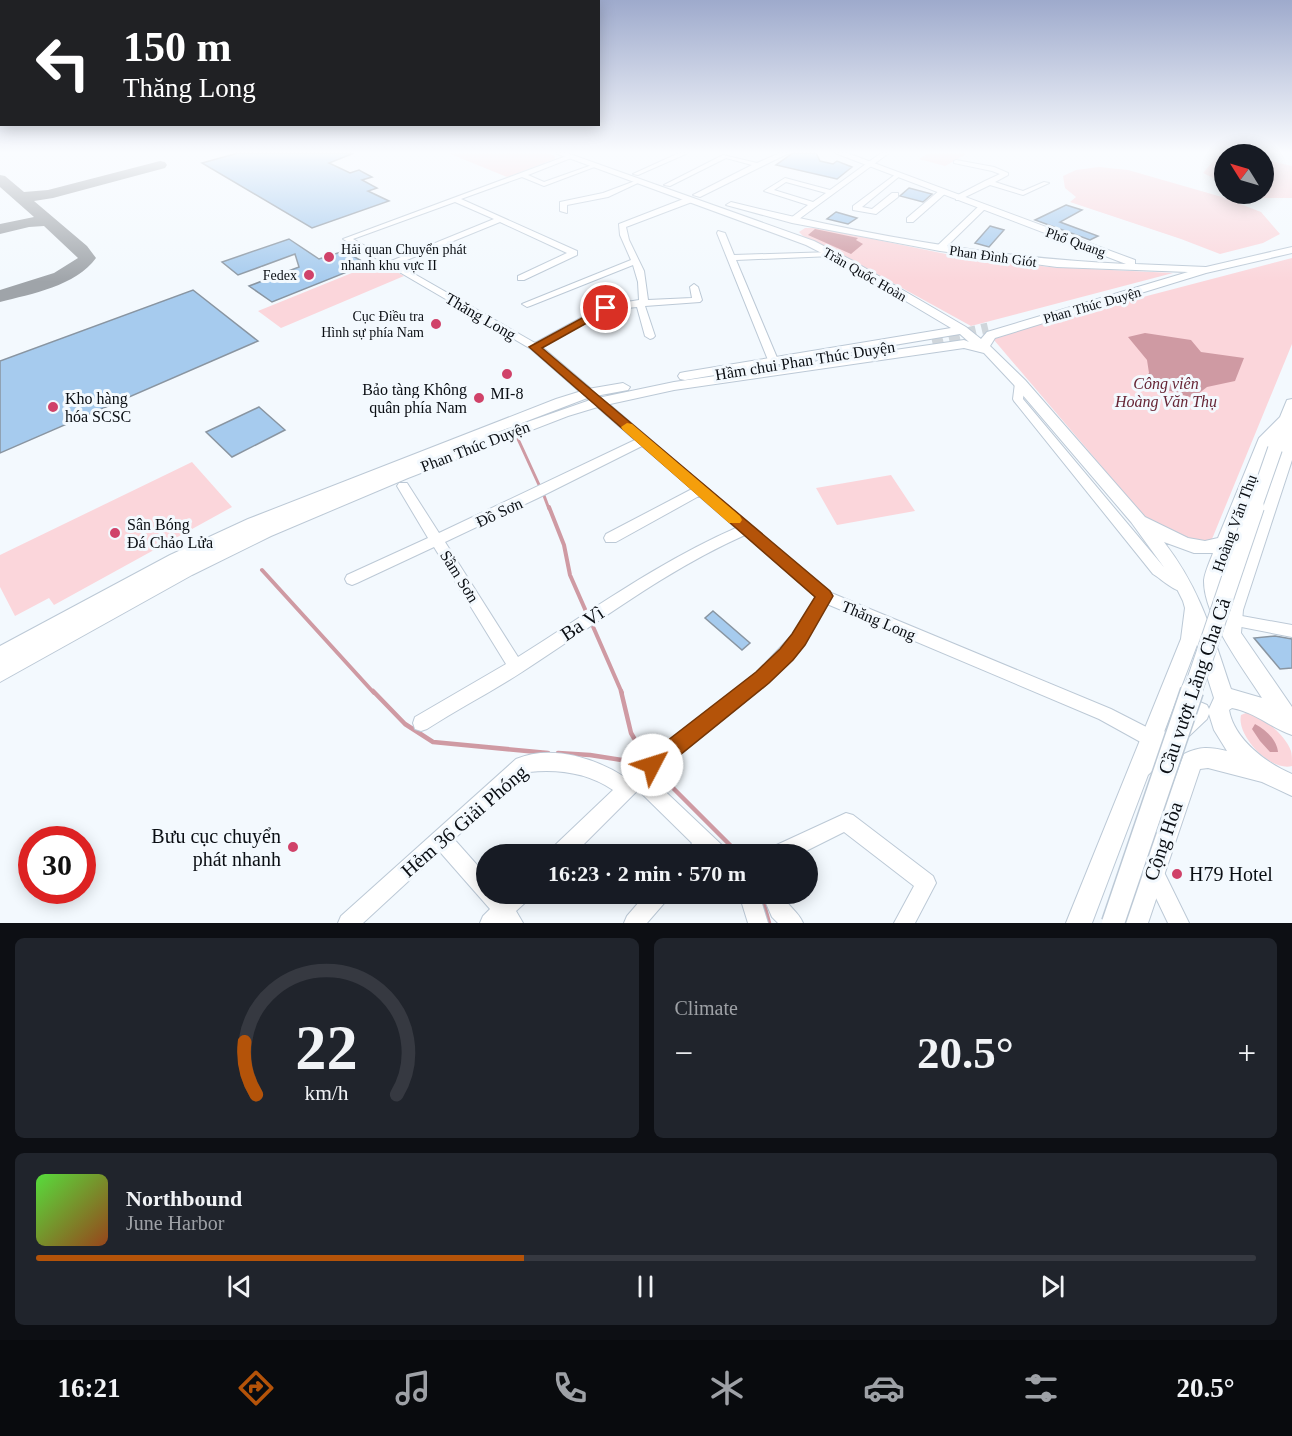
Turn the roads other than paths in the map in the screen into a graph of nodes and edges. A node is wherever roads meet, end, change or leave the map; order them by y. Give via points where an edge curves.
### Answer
1 (463, 196) edge
2 (600, 196) edge
3 (688, 196) edge
4 (689, 196) edge
5 (697, 196) edge
6 (786, 196) edge
7 (825, 196) edge
8 (870, 196) edge
9 (894, 196) edge
10 (938, 196) edge
11 (954, 196) edge
12 (962, 196) edge
13 (693, 198) junction
14 (959, 198) junction
15 (455, 199) junction
16 (813, 204) junction
17 (983, 207) junction
18 (564, 211) dead end
19 (499, 220) junction
20 (792, 220) junction
21 (910, 220) dead end
22 (816, 225) junction
23 (777, 230) junction
24 (721, 234) dead end
25 (797, 238) junction
26 (940, 248) junction
27 (1292, 250) edge
28 (1100, 251) junction
29 (810, 254) junction
30 (832, 254) junction
31 (732, 258) junction
32 (636, 261) junction
33 (391, 264) junction
34 (1096, 266) junction
35 (1144, 267) junction
36 (1206, 270) junction
37 (521, 278) dead end
38 (1162, 284) junction
39 (694, 287) dead end
40 (642, 303) junction
41 (527, 304) dead end
42 (988, 328) tunnel mouth
43 (962, 330) junction
44 (945, 333) junction
45 (650, 336) dead end
46 (932, 341) tunnel mouth
47 (956, 345) junction
48 (535, 347) junction
49 (986, 349) junction
50 (773, 360) junction
51 (678, 378) junction
52 (1020, 383) junction
53 (593, 398) junction
54 (1292, 403) edge
55 (1285, 420) junction
56 (643, 441) junction
57 (1284, 457) edge
58 (401, 475) junction
59 (700, 490) junction
60 (1137, 518) junction
61 (746, 529) junction
62 (611, 538) dead end
63 (437, 540) junction
64 (1225, 542) junction
65 (352, 579) dead end
66 (1189, 594) junction
67 (825, 596) junction
68 (1231, 627) junction
69 (1292, 631) edge
70 (0, 656) edge
71 (516, 667) junction
72 (0, 673) edge
73 (1214, 707) junction
74 (1162, 713) junction
75 (421, 723) dead end
76 (1292, 727) edge
77 (1152, 739) junction
78 (1139, 771) junction
79 (1263, 771) junction
80 (635, 781) junction
81 (1292, 785) edge
82 (442, 840) junction
83 (570, 844) edge
84 (699, 844) edge
85 (800, 844) edge
86 (1153, 872) junction
87 (476, 879) edge
88 (495, 904) edge
89 (513, 904) edge
90 (651, 904) edge
91 (752, 904) edge
92 (776, 904) edge
93 (502, 919) edge
94 (348, 923) edge
95 (634, 923) edge
96 (758, 923) edge
97 (793, 923) edge
98 (903, 923) edge
99 (1078, 923) edge
100 (1113, 923) edge
101 (1136, 923) edge
102 (1179, 923) edge

1 - 15 street
2 - 18 street via 563,204
3 - 13 main road
4 - 13 main road
5 - 13 street
6 - 16 street
7 - 16 street
8 - 9 street via 855,207 873,212
10 - 21 street
11 - 14 main road, Phổ Quang
12 - 14 street
13 - 20 main road, Phan Đình Giót
13 - 23 main road, Trần Quốc Hoàn
13 - 32 street via 622,226
14 - 17 main road, Phổ Quang
15 - 19 street
15 - 33 street, Thăng Long via 347,239
16 - 20 street
17 - 26 street
17 - 28 main road, Phổ Quang
19 - 33 street
19 - 37 street via 574,253
20 - 22 main road, Phan Đình Giót
20 - 23 main road
22 - 25 main road via 796,228 793,232
22 - 26 main road, Phan Đình Giót
23 - 25 main road, Trần Quốc Hoàn
24 - 31 street
25 - 29 street via 809,247
25 - 30 main road, Trần Quốc Hoàn
26 - 34 main road, Phan Đình Giót
27 - 36 main road, Phan Đình Giót
28 - 34 main road via 1102,258
28 - 35 main road, Phổ Quang
29 - 30 street
29 - 31 street
30 - 43 main road, Trần Quốc Hoàn
31 - 50 street
32 - 40 street
32 - 41 street
33 - 48 street, Thăng Long
34 - 35 main road, Phan Đình Giót
35 - 36 main road, Phan Đình Giót
36 - 38 main road, Phan Thúc Duyện
38 - 42 main road
38 - 49 main road, Phan Thúc Duyện via 991,335 985,342
39 - 40 street via 697,300
40 - 45 street
40 - 48 street via 606,308
43 - 44 main road, Phan Thúc Duyện
43 - 49 main road, Trần Quốc Hoàn
44 - 47 main road via 957,337 960,342
44 - 50 main road, Phan Thúc Duyện
46 - 51 main road, Hầm chui Phan Thúc Duyện
47 - 49 main road, Phan Thúc Duyện
47 - 53 main road, Phan Thúc Duyện
48 - 53 street, Thăng Long
49 - 52 main road, Trần Quốc Hoàn
50 - 51 main road, Phan Thúc Duyện
51 - 53 main road, Phan Thúc Duyện
52 - 60 main road, Trần Quốc Hoàn
52 - 66 street, Trần Quốc Hoàn via 1018,399 1158,570
53 - 56 street, Thăng Long
53 - 58 main road, Phan Thúc Duyện
54 - 55 main road, Hoàng Văn Thụ
55 - 57 main road, Hoàng Văn Thụ via 1289,447
55 - 64 main road, Hoàng Văn Thụ via 1266,438
56 - 59 street, Thăng Long
56 - 63 street, Đồ Sơn
57 - 68 main road, Hoàng Văn Thụ
57 - 100 main road, Cầu vượt Lăng Cha Cả, bridge
58 - 63 street, Sầm Sơn
58 - 70 main road, Phan Thúc Duyện via 254,523 176,560
58 - 72 main road, Phan Thúc Duyện via 186,570
59 - 61 street, Thăng Long
59 - 62 street
60 - 64 main road via 1189,544 1213,548
60 - 66 main road, Trần Quốc Hoàn
61 - 67 street, Thăng Long
61 - 71 street, Ba Vì via 707,544
63 - 65 street, Đồ Sơn
63 - 71 street, Sầm Sơn
64 - 68 main road, Hoàng Văn Thụ via 1213,579 1218,604
66 - 73 main road, Trần Quốc Hoàn
66 - 74 main road via 1190,639
67 - 77 street, Thăng Long via 1105,714
67 - 80 street via 798,639 762,678
68 - 69 street
68 - 76 main road, Hoàng Văn Thụ
71 - 75 street, Ba Vì
73 - 74 main road
73 - 76 main road via 1233,698 1248,701
73 - 78 main road
73 - 79 main road, Trần Quốc Hoàn via 1235,745
74 - 77 main road
77 - 78 main road
78 - 99 main road
79 - 81 main road
79 - 86 main road, Cộng Hòa via 1208,757 1192,762
80 - 82 street, Hẻm 36 Giải Phóng via 587,767 530,762 516,770
80 - 83 street
80 - 84 street, Hẻm 36 Giải Phóng
82 - 87 street
82 - 94 street, Hẻm 36 Giải Phóng
85 - 98 street via 846,822 902,864 926,883
86 - 101 main road, Cộng Hòa
86 - 102 street
88 - 93 street
89 - 93 street
90 - 95 street
91 - 96 street
92 - 97 street

